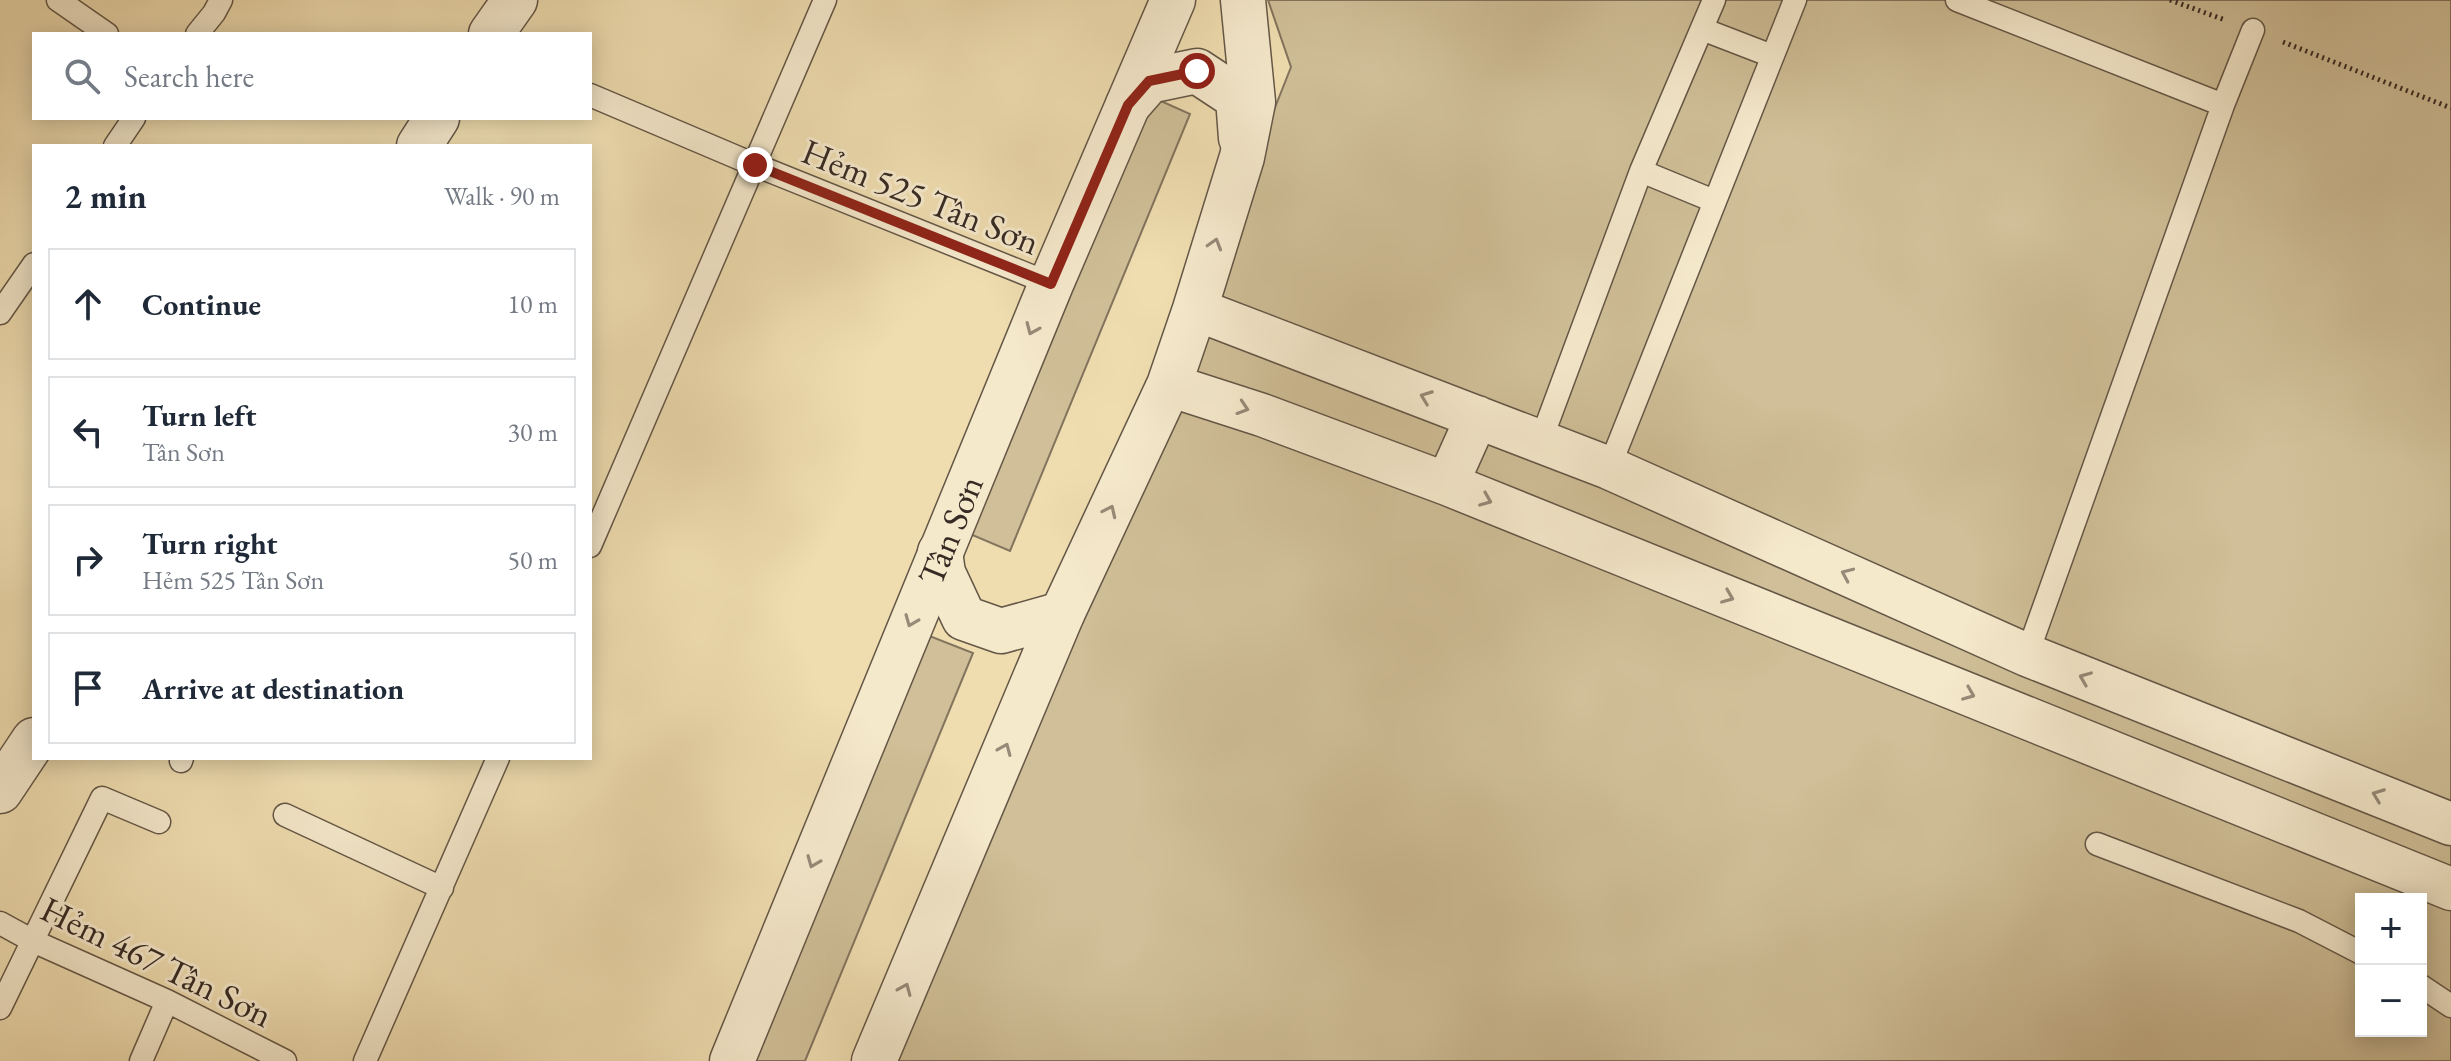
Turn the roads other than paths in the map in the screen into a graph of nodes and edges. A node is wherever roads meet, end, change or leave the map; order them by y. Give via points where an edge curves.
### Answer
1 (58, 0) edge
2 (221, 0) edge
3 (515, 0) edge
4 (825, 0) edge
5 (1173, 0) edge
6 (1243, 0) edge
7 (1714, 0) edge
8 (1795, 0) edge
9 (1957, 0) edge
10 (1702, 29) junction
11 (2253, 30) road end
12 (104, 32) edge
13 (199, 32) edge
14 (492, 32) edge
15 (1772, 56) junction
16 (592, 96) edge
17 (1128, 105) junction
18 (2223, 105) junction
19 (133, 120) edge
20 (436, 120) edge
21 (116, 144) edge
22 (420, 144) edge
23 (1242, 157) junction
24 (755, 165) junction
25 (1641, 171) junction
26 (1714, 201) junction
27 (32, 267) edge
28 (1051, 284) junction
29 (1195, 309) junction
30 (0, 313) edge
31 (1169, 385) junction
32 (1477, 417) junction
33 (1541, 440) junction
34 (1609, 468) junction
35 (1447, 484) junction
36 (592, 541) edge
37 (940, 552) junction
38 (1062, 614) junction
39 (2027, 655) junction
40 (2148, 704) junction
41 (32, 743) edge
42 (2129, 758) junction
43 (497, 760) edge
44 (0, 791) edge
45 (285, 815) dead end
46 (159, 822) dead end
47 (2451, 824) edge
48 (2097, 844) dead end
49 (442, 888) junction
50 (2451, 889) edge
51 (0, 923) edge
52 (33, 941) junction
53 (2355, 950) edge
54 (2427, 990) edge
55 (167, 1001) junction
56 (2451, 1006) edge
57 (0, 1008) edge
58 (141, 1061) edge
59 (285, 1061) edge
60 (365, 1061) edge
61 (732, 1061) edge
62 (874, 1061) edge

1 - 12 lane
2 - 13 lane
3 - 14 street
4 - 24 lane
5 - 17 street, Tân Sơn
6 - 23 street via 1253,102
7 - 10 lane
8 - 15 lane
9 - 18 lane
10 - 15 lane
10 - 25 lane
11 - 18 lane
15 - 26 lane
16 - 24 lane, Hẻm 525 Tân Sơn
17 - 23 street via 1149,81 1197,71 1238,98
17 - 28 street, Tân Sơn
18 - 39 lane
19 - 21 lane
20 - 22 street
29 -> 23 street
24 - 28 lane, Hẻm 525 Tân Sơn
24 - 36 lane
25 - 26 lane
25 - 33 lane
26 - 34 lane
27 - 30 lane
28 -> 37 street, Tân Sơn
29 - 31 street
32 -> 29 street
31 -> 35 street
38 -> 31 street
32 - 33 street
32 - 35 street
33 - 34 street
39 -> 34 street
35 -> 42 street
37 - 38 street via 943,573 964,618 1001,631
37 -> 61 street, Tân Sơn
62 -> 38 street
40 -> 39 street
40 - 42 street
47 -> 40 street
41 - 44 street
42 - 50 street
43 - 49 lane
45 - 49 lane
46 - 52 lane via 102,798
48 - 53 lane via 2299,921
49 - 60 lane
51 - 52 lane, Hẻm 467 Tân Sơn
52 - 55 lane, Hẻm 467 Tân Sơn
52 - 57 lane
54 - 56 lane
55 - 58 lane
55 - 59 lane, Hẻm 467 Tân Sơn

